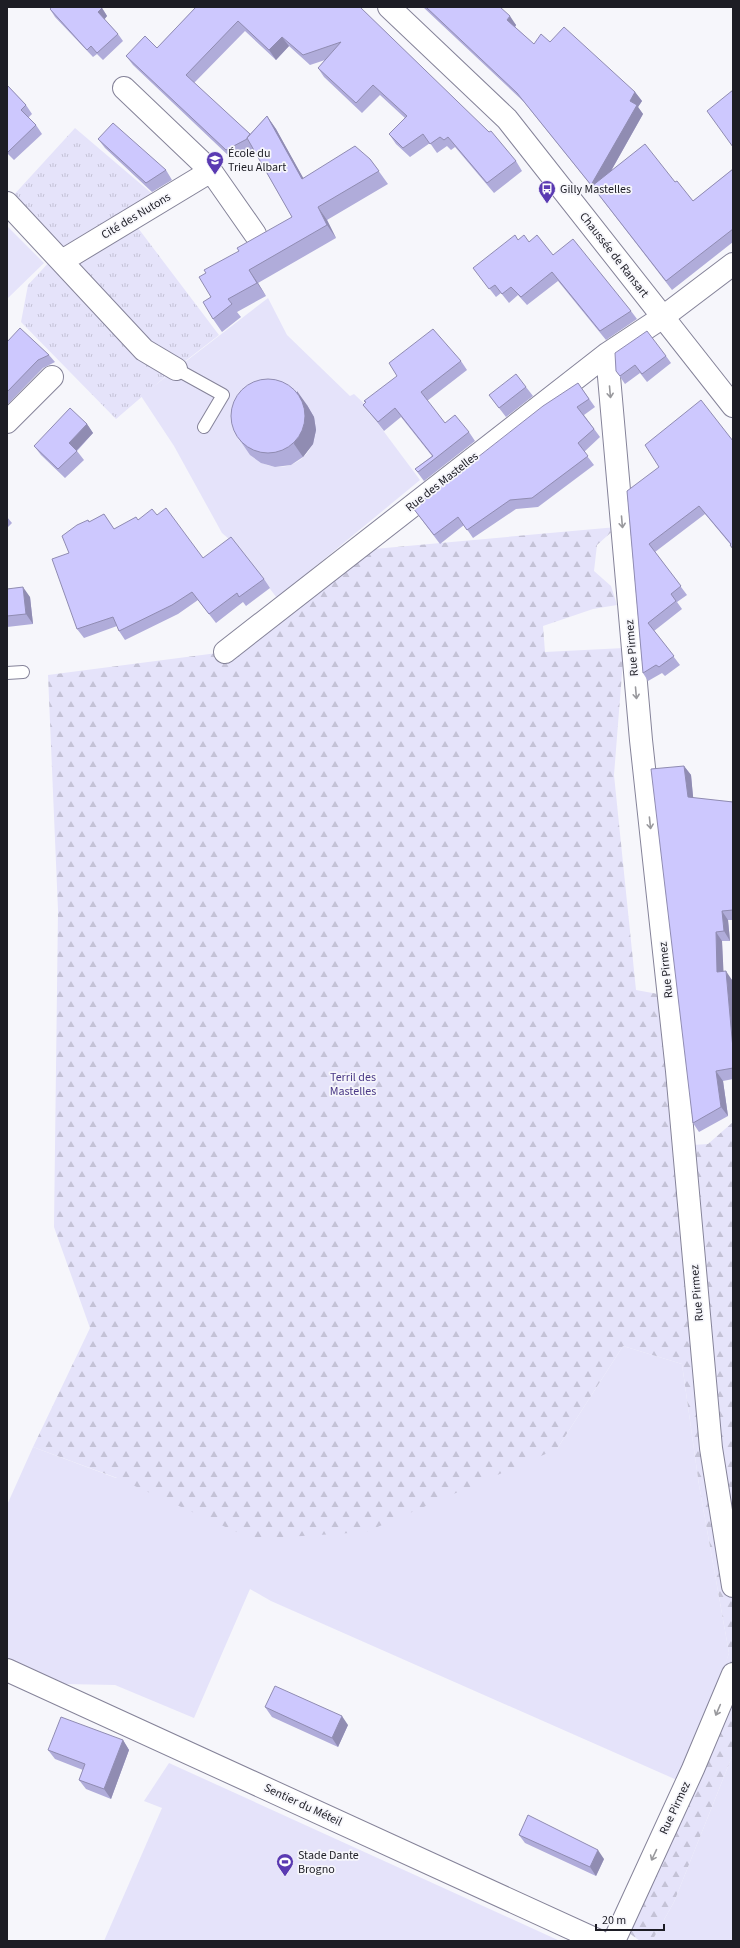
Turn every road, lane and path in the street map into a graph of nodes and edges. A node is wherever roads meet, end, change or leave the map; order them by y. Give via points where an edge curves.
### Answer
1 (389, 7) edge
2 (124, 88) dead end
3 (211, 171) junction
4 (7, 204) edge
5 (255, 234) dead end
6 (62, 261) junction
7 (733, 264) edge
8 (663, 316) junction
9 (607, 354) junction
10 (176, 369) joint
11 (52, 377) dead end
12 (733, 406) edge
13 (7, 422) edge
14 (204, 427) dead end
15 (225, 652) dead end
16 (23, 672) dead end
17 (7, 673) edge
18 (733, 1586) edge
19 (7, 1670) edge
20 (733, 1674) edge
21 (599, 1941) edge
22 (614, 1941) edge

1 - 8 street, Chaussée de Ransart via 507,119
2 - 3 street
3 - 5 street
3 - 6 street, Cité des Nutons
4 - 6 street
6 - 10 street via 144,350
7 - 8 street, Rue des Mastelles
8 - 9 street, Rue des Mastelles
8 - 12 street, Chaussée de Ransart
9 - 15 street, Rue des Mastelles
9 -> 18 street, Rue Pirmez via 641,740 677,1071 711,1448
10 - 14 lane via 223,395
11 - 13 street
16 - 17 lane
19 - 21 street, Sentier du Méteil
20 -> 22 street, Rue Pirmez via 693,1769

